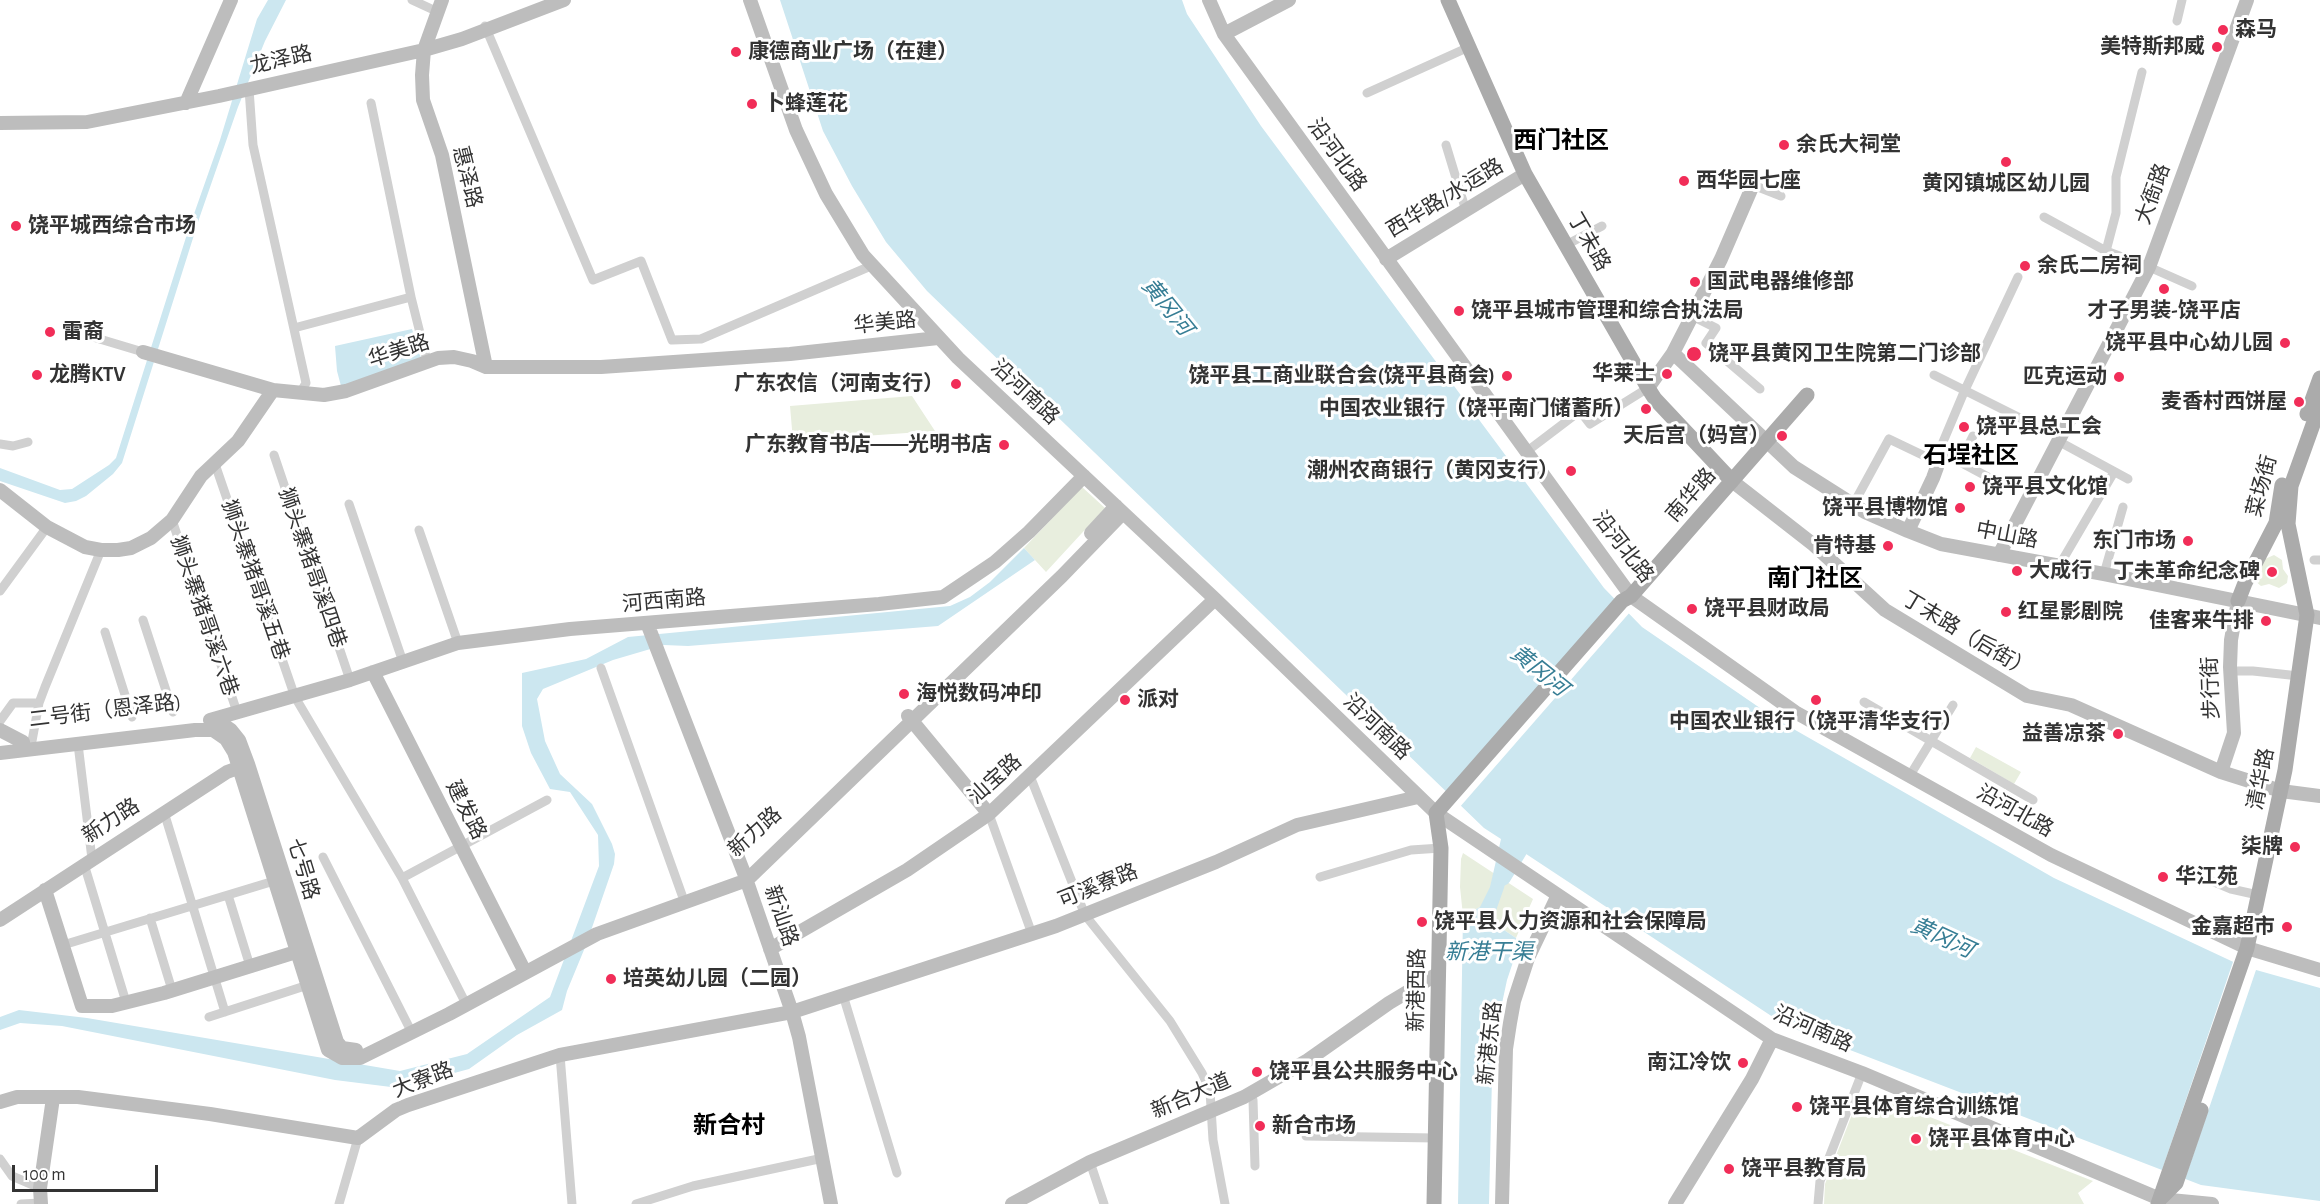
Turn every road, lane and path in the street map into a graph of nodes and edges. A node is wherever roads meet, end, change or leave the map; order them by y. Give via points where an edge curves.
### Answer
1 (231, 0) edge
2 (412, 0) edge
3 (546, 0) edge
4 (564, 0) edge
5 (750, 0) edge
6 (1209, 0) edge
7 (1288, 0) edge
8 (1448, 0) edge
9 (2182, 0) edge
10 (2247, 0) edge
11 (440, 6) edge
12 (2178, 21) dead end
13 (485, 27) junction
14 (1224, 34) junction
15 (426, 45) junction
16 (1468, 47) junction
17 (2142, 72) dead end
18 (249, 89) junction
19 (1367, 93) dead end
20 (188, 99) junction
21 (371, 103) dead end
22 (0, 114) edge
23 (0, 123) edge
24 (1446, 145) dead end
25 (1525, 174) junction
26 (1753, 185) joint
27 (1781, 196) dead end
28 (1466, 211) junction
29 (2044, 217) dead end
30 (1602, 226) dead end
31 (1566, 245) junction
32 (2106, 251) junction
33 (1386, 259) junction
34 (873, 265) junction
35 (2149, 267) junction
36 (2018, 278) dead end
37 (2192, 286) dead end
38 (411, 297) junction
39 (1692, 316) junction
40 (294, 328) junction
41 (93, 337) dead end
42 (938, 338) junction
43 (143, 352) joint
44 (1673, 353) junction
45 (427, 362) junction
46 (486, 367) junction
47 (1934, 375) dead end
48 (2320, 378) edge
49 (1648, 388) junction
50 (1760, 389) dead end
51 (273, 390) junction
52 (1964, 392) junction
53 (300, 393) junction
54 (1807, 395) dead end
55 (2320, 405) edge
56 (2026, 422) dead end
57 (1973, 436) dead end
58 (1766, 441) junction
59 (2058, 441) junction
60 (28, 442) dead end
61 (0, 444) edge
62 (1526, 452) junction
63 (274, 455) dead end
64 (1937, 456) junction
65 (1960, 462) junction
66 (215, 464) junction
67 (2114, 472) junction
68 (1084, 476) junction
69 (2128, 479) dead end
70 (1732, 481) junction
71 (2001, 484) dead end
72 (0, 490) edge
73 (349, 504) dead end
74 (1853, 505) junction
75 (2123, 507) dead end
76 (1119, 510) junction
77 (171, 520) junction
78 (48, 527) junction
79 (419, 530) dead end
80 (1908, 531) junction
81 (101, 550) junction
82 (1999, 555) junction
83 (2059, 566) junction
84 (2103, 574) junction
85 (0, 591) edge
86 (1631, 596) junction
87 (1215, 599) junction
88 (2238, 601) junction
89 (2314, 617) edge
90 (143, 620) dead end
91 (647, 623) junction
92 (105, 632) dead end
93 (458, 643) junction
94 (403, 662) junction
95 (601, 668) dead end
96 (2230, 671) junction
97 (373, 672) junction
98 (2299, 676) junction
99 (350, 680) junction
100 (295, 697) junction
101 (1864, 702) dead end
102 (39, 703) junction
103 (1953, 705) dead end
104 (173, 712) dead end
105 (237, 712) junction
106 (132, 717) dead end
107 (910, 719) junction
108 (0, 721) edge
109 (214, 725) junction
110 (0, 730) edge
111 (1931, 741) junction
112 (78, 744) junction
113 (13, 746) edge
114 (243, 766) junction
115 (2221, 772) junction
116 (1030, 776) junction
117 (1909, 777) junction
118 (2281, 791) junction
119 (2320, 796) edge
120 (1418, 797) junction
121 (547, 800) dead end
122 (2033, 800) dead end
123 (164, 812) junction
124 (1436, 813) junction
125 (989, 814) junction
126 (461, 847) junction
127 (1441, 848) junction
128 (323, 857) dead end
129 (88, 862) junction
130 (746, 877) junction
131 (1320, 877) dead end
132 (402, 878) junction
133 (274, 881) junction
134 (2212, 881) dead end
135 (45, 890) junction
136 (228, 895) junction
137 (682, 895) junction
138 (1558, 895) junction
139 (2258, 895) junction
140 (192, 905) junction
141 (1085, 915) junction
142 (150, 918) junction
143 (0, 920) edge
144 (599, 929) junction
145 (105, 932) junction
146 (1032, 933) junction
147 (63, 945) junction
148 (561, 948) junction
149 (770, 949) junction
150 (296, 952) junction
151 (2247, 956) junction
152 (250, 966) junction
153 (522, 966) junction
154 (2320, 970) edge
155 (1439, 973) junction
156 (214, 977) junction
157 (308, 986) junction
158 (172, 990) junction
159 (843, 995) junction
160 (464, 998) junction
161 (126, 1002) junction
162 (225, 1012) junction
163 (792, 1012) junction
164 (209, 1017) dead end
165 (409, 1027) junction
166 (1772, 1038) junction
167 (332, 1046) junction
168 (373, 1048) junction
169 (560, 1055) junction
170 (1862, 1073) junction
171 (1250, 1094) junction
172 (53, 1098) junction
173 (0, 1102) edge
174 (1211, 1111) junction
175 (1306, 1136) dead end
176 (358, 1138) junction
177 (1435, 1138) junction
178 (823, 1158) junction
179 (0, 1159) edge
180 (1089, 1162) junction
181 (1255, 1166) dead end
182 (897, 1173) dead end
183 (40, 1188) junction
184 (2159, 1201) edge
185 (21, 1204) edge
186 (41, 1204) edge
187 (339, 1204) edge
188 (572, 1204) edge
189 (636, 1204) edge
190 (831, 1204) edge
191 (1012, 1204) edge
192 (1104, 1204) edge
193 (1225, 1204) edge
194 (1434, 1204) edge
195 (1502, 1204) edge
196 (1675, 1204) edge
197 (1818, 1204) edge
198 (2212, 1204) edge

1 - 20 street
2 - 11 street
3 - 13 street, 龙泽路
4 - 13 street, 龙泽路
5 - 34 street, 沿河南路 via 796,130 826,194 862,255
6 - 14 street, 沿河北路
7 - 14 street
8 - 16 main road, 丁未路
9 - 12 street
10 - 35 street, 大衙路
11 - 15 street, 惠泽路
13 - 15 street, 龙泽路
13 - 34 street via 593,280 641,261 672,340 701,339
14 - 33 street, 沿河北路
15 - 18 street, 龙泽路
15 - 20 street, 龙泽路
15 - 46 street, 惠泽路 via 423,100 442,156
16 - 19 street
16 - 25 main road, 丁未路
17 - 32 street via 2116,177 2116,213
18 - 20 street, 龙泽路
18 - 40 street via 253,145
20 - 22 street, 龙泽路 via 70,115
20 - 23 street, 龙泽路 via 78,123
21 - 38 street
24 - 28 street
25 - 28 street, 西华路/水运路
25 - 31 main road, 丁未路
26 - 27 street
26 - 39 street
28 - 33 street, 西华路/水运路
29 - 32 street
30 - 31 street
31 - 49 main road, 丁未路
32 - 35 street
33 - 62 street, 沿河北路
34 - 42 street, 沿河南路
35 - 37 street
35 - 59 street, 大衙路
36 - 52 street
38 - 40 street
38 - 45 street
39 - 44 street
39 - 50 street via 1716,328 1706,343
40 - 53 street via 306,383
41 - 43 street
42 - 46 street, 华美路 via 790,354 601,367
42 - 68 street, 沿河南路
43 - 51 street, 华美路
44 - 49 street
44 - 58 street, 中山路
45 - 46 street, 华美路 via 454,357
45 - 53 street, 华美路 via 346,391 324,395
47 - 52 street
48 - 88 main road, 菜场街 via 2284,478 2276,523
49 - 62 street via 1590,424 1580,411
49 - 70 main road, 丁未路
51 - 53 street, 华美路
51 - 66 street via 238,441
52 - 56 street
52 - 64 street
54 - 58 main road, 南华路
55 - 89 main road, 菜场街 via 2293,479 2288,524
57 - 65 street
58 - 70 main road, 南华路
58 - 74 street, 中山路 via 1794,467
59 - 67 street
59 - 82 street, 大衙路
60 - 61 street
62 - 86 street, 沿河北路
63 - 99 street, 狮头寨猪哥溪四巷
64 - 65 street
64 - 74 street via 1889,439
64 - 80 street via 1933,478
65 - 71 street
66 - 77 street via 201,476
66 - 100 street, 狮头寨猪哥溪五巷
67 - 69 street
67 - 83 street
68 - 76 street, 沿河南路
68 - 91 street, 河西南路 via 995,562 943,597
70 - 86 main road, 南华路
70 - 115 street, 丁未路（后街） via 1814,545 1885,610 1929,638 2027,696 2071,705
72 - 78 street
73 - 94 street
74 - 80 street, 中山路
75 - 84 street
76 - 87 street, 沿河南路
76 - 107 street, 新力路
77 - 81 street via 151,538 131,548
77 - 105 street, 狮头寨猪哥溪六巷
78 - 81 street via 85,547
78 - 85 street
79 - 93 street
80 - 82 street, 中山路 via 1941,544
81 - 102 street
82 - 83 street, 中山路
83 - 84 street, 中山路
84 - 88 street, 中山路
86 - 117 street, 沿河北路 via 1795,712
86 - 124 main road, 南华路 via 1628,606 1455,805
87 - 116 street, 汕宝路
87 - 120 street, 沿河南路
88 - 89 street, 中山路
88 - 96 street, 步行街
89 - 98 main road, 清华路
90 - 104 street
91 - 93 street, 河西南路
91 - 130 street, 新汕路
92 - 106 street
93 - 94 street, 河西南路
94 - 97 street, 河西南路
95 - 137 street
96 - 98 street
96 - 115 street, 步行街 via 2234,733
97 - 99 street, 河西南路
97 - 126 street, 建发路
98 - 118 main road, 清华路
99 - 100 street, 河西南路
100 - 105 street, 河西南路
100 - 132 street, 狮头寨猪哥溪五巷
101 - 111 street
102 - 108 street via 13,703
102 - 113 street
103 - 111 street
105 - 109 street, 河西南路
107 - 125 street
107 - 130 street, 新力路
109 - 112 street, 二号街（恩泽路)
109 - 113 street, 二号街（恩泽路)
109 - 114 street, 七号路 via 231,730 238,740
110 - 113 street
111 - 117 street
111 - 122 street
112 - 113 street, 二号街（恩泽路)
112 - 129 street
114 - 123 street, 新力路
114 - 133 street, 七号路
114 - 167 street, 七号路
115 - 118 street, 丁未路（后街）
116 - 125 street, 汕宝路
116 - 141 street
117 - 151 street, 沿河北路
118 - 119 street
118 - 139 main road, 清华路
120 - 124 street, 沿河南路
120 - 141 street, 可溪寮路 via 1297,825
121 - 126 street
123 - 129 street, 新力路
123 - 140 street
124 - 127 main road, 新港西路
124 - 138 street, 沿河南路
125 - 146 street
125 - 149 street, 汕宝路 via 908,870
126 - 132 street
126 - 153 street, 建发路
127 - 131 street via 1411,850
127 - 155 main road, 新港西路
128 - 165 street
129 - 135 street, 新力路
129 - 145 street
130 - 137 street, 新力路
130 - 144 street
130 - 149 street, 新汕路
132 - 160 street, 狮头寨猪哥溪五巷
133 - 136 street
133 - 150 street, 七号路
134 - 139 street
135 - 143 street, 新力路
135 - 147 street
136 - 140 street
136 - 152 street
137 - 144 street, 新力路
138 - 166 street, 沿河南路
138 - 195 street, 新港东路 via 1528,958 1510,1023
139 - 151 main road, 清华路
140 - 142 street
140 - 156 street
141 - 146 street, 可溪寮路
141 - 174 street via 1185,1043 1210,1091
142 - 145 street
142 - 158 street
144 - 148 street, 新力路
145 - 147 street
145 - 161 street
146 - 159 street, 可溪寮路
147 - 161 street via 82,1006
148 - 153 street, 新力路
148 - 168 street via 449,1014
149 - 163 street, 新汕路
150 - 152 street
150 - 157 street, 七号路
151 - 154 street, 沿河北路
151 - 184 main road, 清华路
152 - 156 street
153 - 160 street, 新力路
155 - 171 street, 新合大道
155 - 177 main road, 新港西路
156 - 158 street
156 - 162 street
157 - 162 street
157 - 167 street, 七号路
158 - 161 street
159 - 163 street, 可溪寮路
159 - 182 street
160 - 165 street, 新力路
162 - 164 street
163 - 169 street, 大寮路
163 - 178 street, 新汕路
165 - 168 street, 新力路
166 - 170 street, 沿河南路
166 - 196 street via 1752,1079
167 - 168 street, 新力路 via 355,1051
169 - 176 street, 大寮路 via 408,1105
169 - 188 street
170 - 184 street, 沿河南路
170 - 197 street via 1820,1181
171 - 174 street, 新合大道
171 - 181 street
172 - 173 street via 17,1097
172 - 176 street via 78,1097 170,1109
172 - 183 street
174 - 180 street, 新合大道
174 - 193 street
175 - 177 street
176 - 187 street
177 - 194 main road, 新港西路
178 - 189 street via 693,1186
178 - 190 street, 新汕路
179 - 183 street via 12,1176
180 - 191 street, 新合大道
180 - 192 street
183 - 186 street
184 - 198 street, 沿河南路
185 - 186 street

